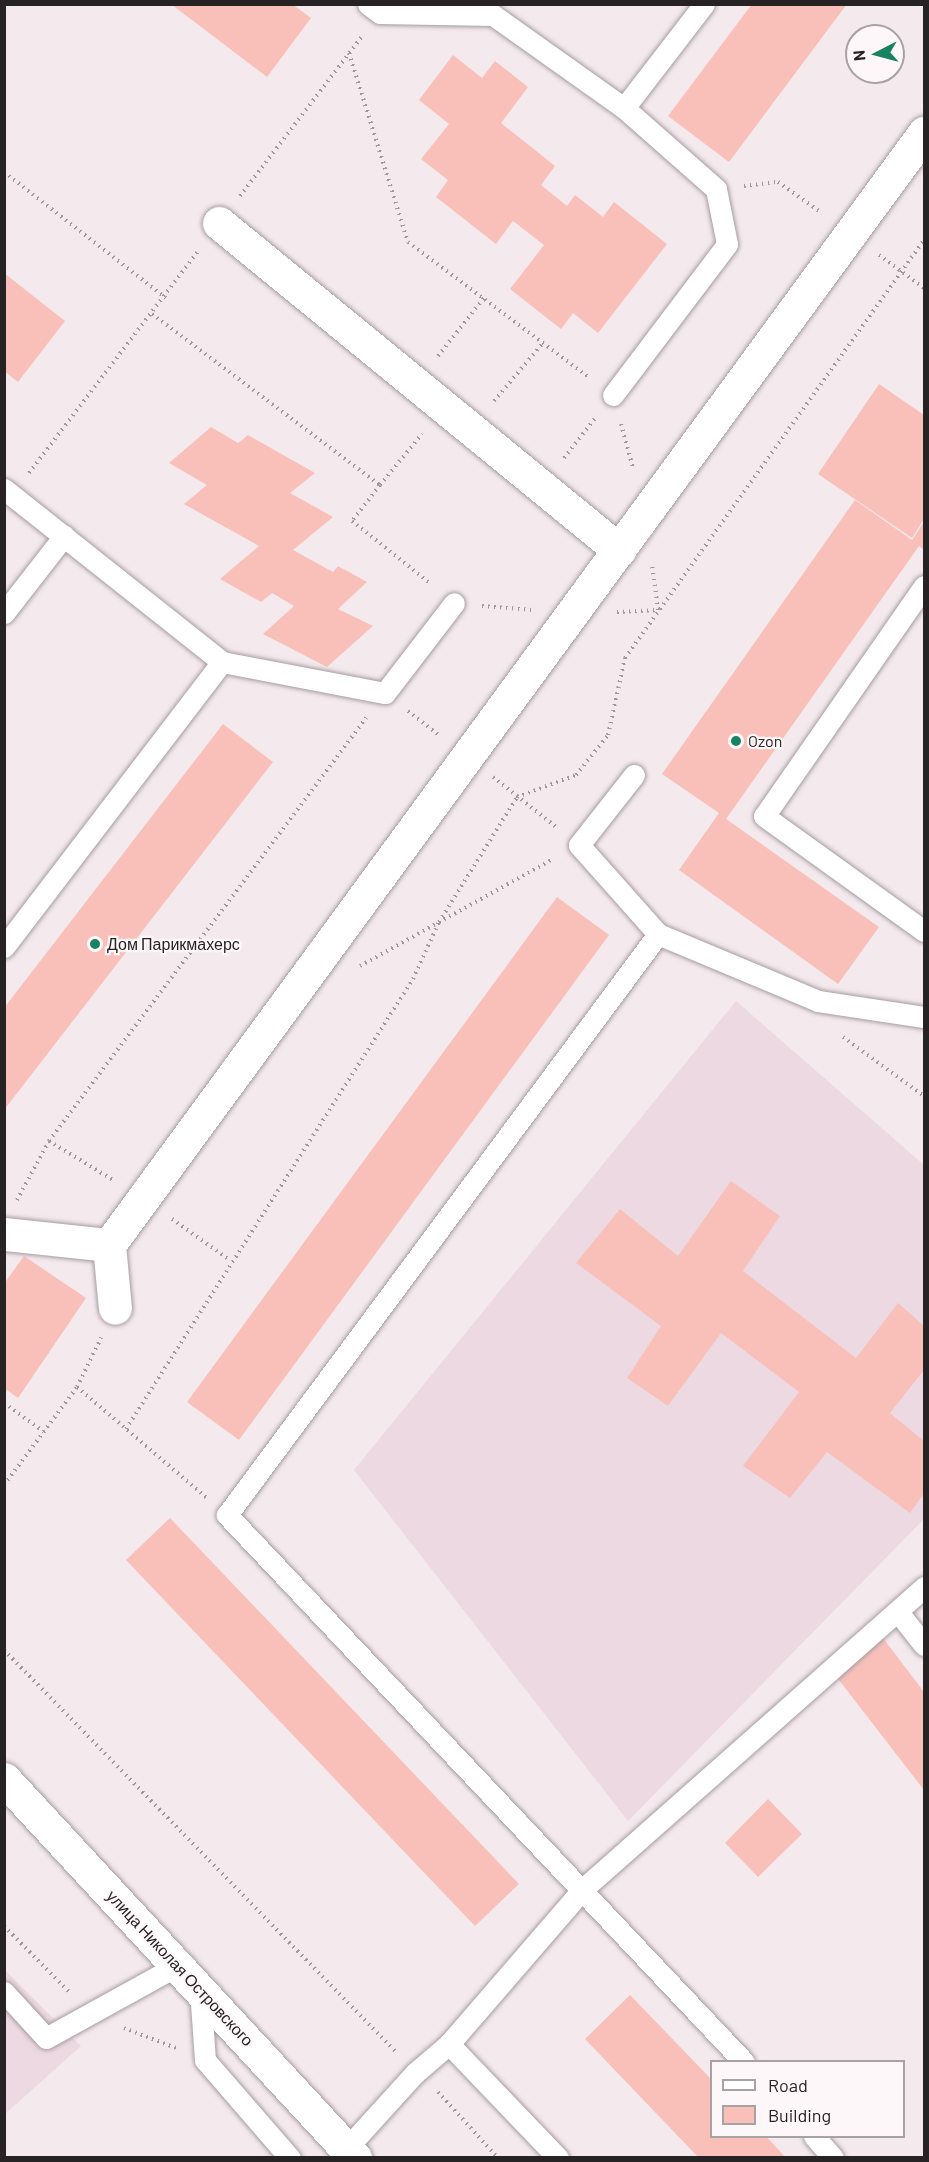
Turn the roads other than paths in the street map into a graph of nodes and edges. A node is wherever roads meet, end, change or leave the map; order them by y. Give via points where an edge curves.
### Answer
1 (368, 4) edge
2 (704, 4) edge
3 (624, 108) junction
4 (924, 134) edge
5 (219, 223) dead end
6 (613, 395) road end
7 (4, 489) edge
8 (64, 536) junction
9 (619, 549) junction
10 (924, 586) edge
11 (454, 603) road end
12 (4, 613) edge
13 (222, 662) junction
14 (634, 775) dead end
15 (924, 931) edge
16 (657, 934) junction
17 (4, 947) edge
18 (924, 1017) edge
19 (4, 1234) edge
20 (109, 1245) junction
21 (116, 1308) road end
22 (924, 1587) edge
23 (898, 1612) junction
24 (924, 1645) edge
25 (4, 1779) edge
26 (583, 1889) junction
27 (178, 1965) junction
28 (200, 1989) junction
29 (4, 1992) edge
30 (449, 2044) junction
31 (743, 2060) edge
32 (816, 2138) edge
33 (351, 2153) edge
34 (290, 2157) edge
35 (558, 2157) edge
36 (833, 2157) edge

1 - 3 lane via 380,13 493,15
2 - 3 lane
3 - 6 lane via 716,189 727,244
4 - 9 street
5 - 9 street
7 - 8 lane
8 - 12 lane
8 - 13 lane
9 - 20 street
10 - 15 lane via 764,816
11 - 13 lane via 385,693
13 - 17 lane
14 - 16 lane via 579,845
16 - 18 lane via 818,1001
16 - 26 lane via 227,1515
19 - 20 street
20 - 21 street
22 - 23 lane
23 - 24 lane
23 - 26 lane
25 - 27 street, улица Николая Островского
26 - 30 lane
26 - 31 lane
27 - 28 street, улица Николая Островского
27 - 29 lane via 46,2038
28 - 33 street, улица Николая Островского
28 - 34 lane via 205,2060
30 - 33 lane via 415,2073
30 - 35 lane
32 - 36 lane

